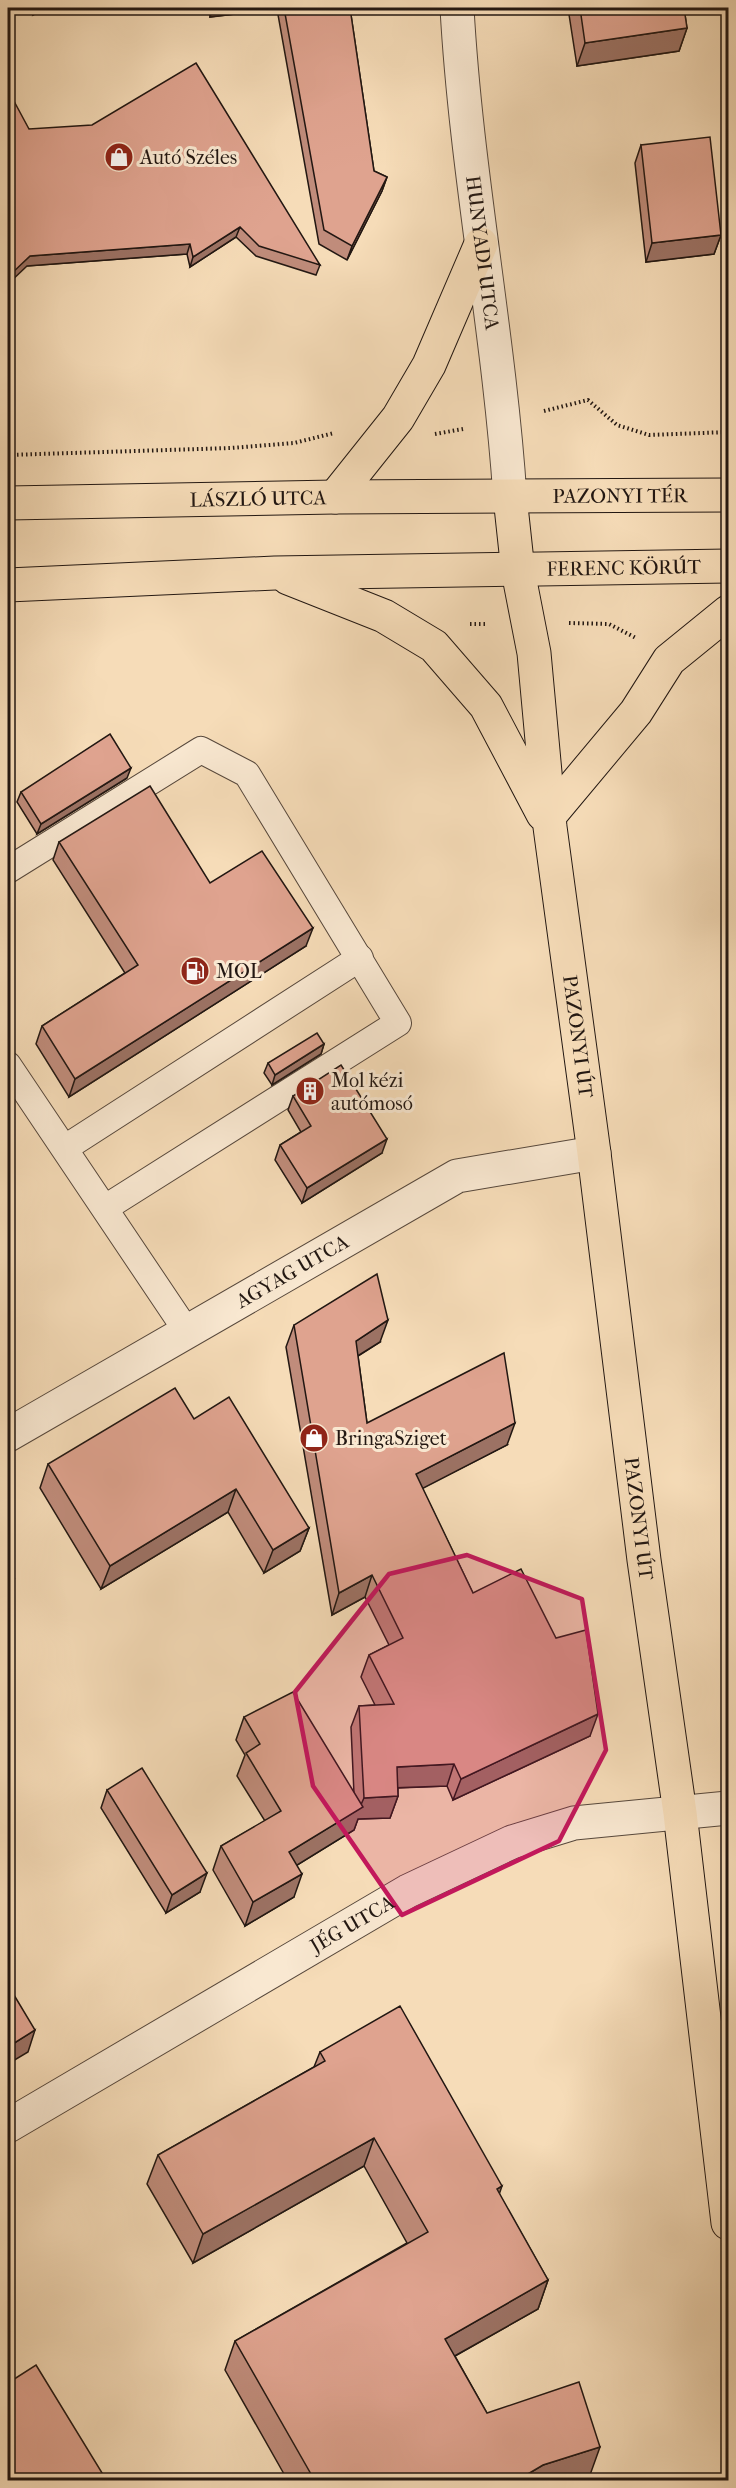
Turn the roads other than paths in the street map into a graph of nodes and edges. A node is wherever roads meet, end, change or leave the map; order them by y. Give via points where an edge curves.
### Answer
1 (457, 8) edge
2 (481, 244) junction
3 (729, 495) edge
4 (335, 497) junction
5 (510, 497) junction
6 (8, 503) edge
7 (729, 566) edge
8 (518, 571) junction
9 (275, 573) junction
10 (8, 585) edge
11 (729, 612) edge
12 (550, 821) junction
13 (8, 870) edge
14 (360, 958) junction
15 (8, 1065) edge
16 (65, 1148) junction
17 (594, 1153) junction
18 (105, 1208) junction
19 (188, 1333) junction
20 (8, 1435) edge
21 (729, 1808) edge
22 (680, 1813) junction
23 (8, 2126) edge
24 (729, 2223) edge

1 - 2 street, HUNYADI UTCA
2 - 4 main road via 429,365 398,418
2 - 5 street, HUNYADI UTCA via 502,386
3 - 5 main road, PAZONYI TÉR
4 - 5 main road, LÁSZLÓ UTCA
4 - 6 main road, LÁSZLÓ UTCA
5 - 8 main road
7 - 8 main road, FERENC KÖRÚT
8 - 9 main road, FERENC KÖRÚT
8 - 12 main road via 534,653
9 - 10 main road
9 - 12 main road via 384,616 434,645 486,706
11 - 12 main road via 669,660 636,712
12 - 17 main road, PAZONYI ÚT
13 - 14 lane via 201,750 247,774
14 - 16 lane
14 - 18 lane via 398,1023
15 - 16 lane
16 - 18 lane
17 - 19 street, AGYAG UTCA via 457,1176
17 - 22 main road, PAZONYI ÚT via 644,1560
18 - 19 lane
19 - 20 street, AGYAG UTCA
21 - 22 street, JÉG UTCA
22 - 23 street, JÉG UTCA via 574,1823 512,1842 408,1891
22 - 24 main road, PAZONYI ÚT

